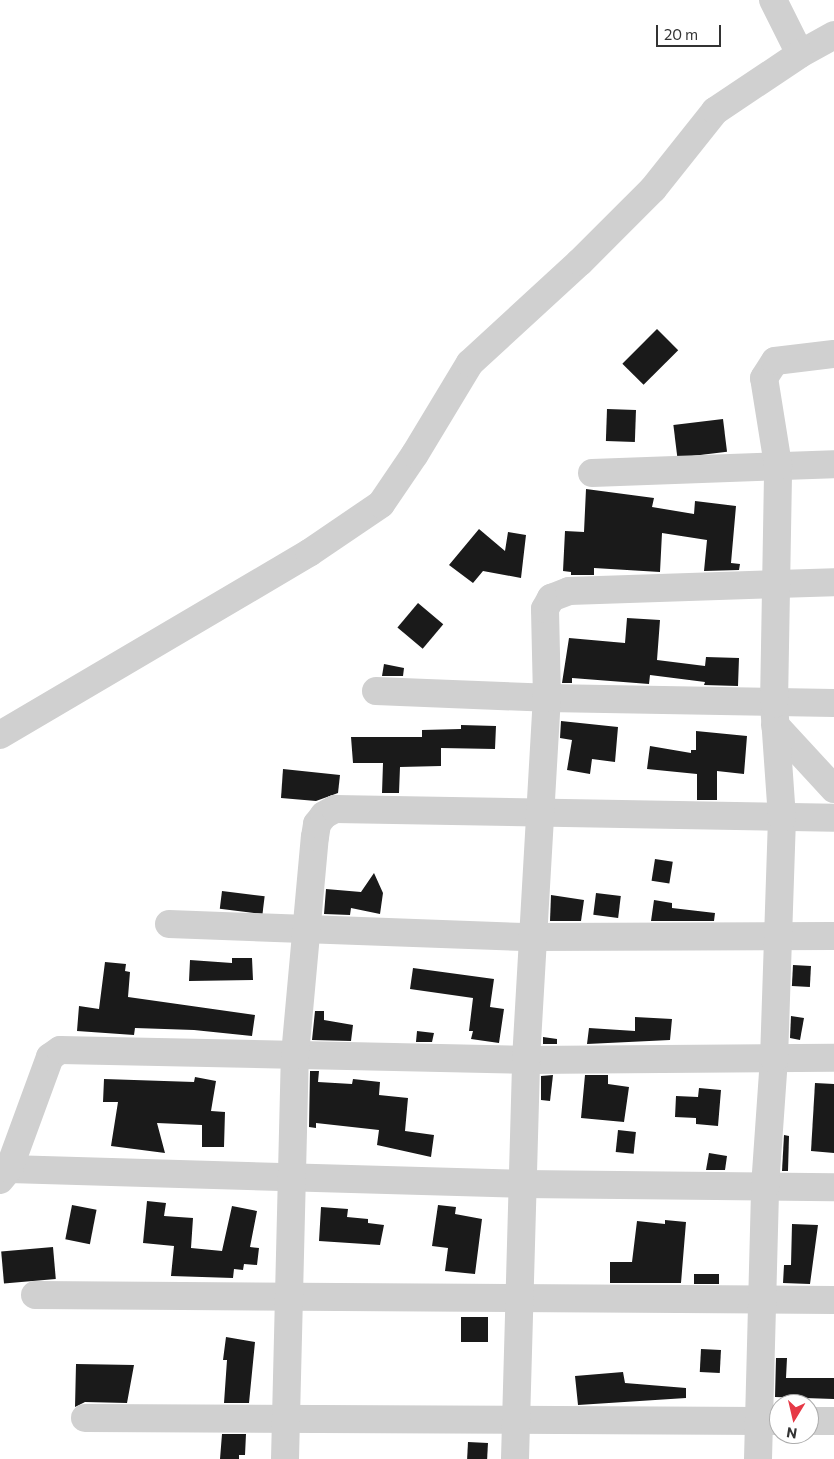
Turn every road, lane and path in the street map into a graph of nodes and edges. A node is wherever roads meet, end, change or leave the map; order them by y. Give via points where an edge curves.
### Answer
1 (773, 0) edge
2 (834, 35) edge
3 (800, 54) junction
4 (834, 354) edge
5 (834, 464) edge
6 (778, 465) junction
7 (592, 473) dead end
8 (775, 582) junction
9 (834, 582) edge
10 (376, 691) dead end
11 (547, 698) junction
12 (834, 703) edge
13 (774, 715) junction
14 (0, 735) edge
15 (834, 790) edge
16 (538, 813) junction
17 (782, 818) junction
18 (834, 818) edge
19 (169, 924) dead end
20 (305, 930) junction
21 (776, 935) junction
22 (834, 936) edge
23 (532, 937) junction
24 (295, 1055) junction
25 (834, 1058) edge
26 (774, 1059) junction
27 (526, 1060) junction
28 (5, 1174) edge
29 (291, 1176) junction
30 (522, 1184) junction
31 (834, 1187) edge
32 (765, 1188) junction
33 (35, 1295) dead end
34 (290, 1296) junction
35 (518, 1296) junction
36 (834, 1300) edge
37 (761, 1301) junction
38 (769, 1408) edge
39 (85, 1418) dead end
40 (286, 1418) junction
41 (515, 1419) junction
42 (834, 1420) edge
43 (769, 1421) edge
44 (819, 1421) edge
45 (769, 1424) edge
46 (285, 1459) edge
47 (515, 1459) edge
48 (758, 1459) edge

1 - 3 street
2 - 3 street
3 - 14 street via 715,111 654,189 470,363 381,504 309,553
4 - 6 street via 789,357 775,361 768,368 764,378
5 - 6 street
6 - 7 street
6 - 8 street
8 - 9 street
8 - 11 street via 569,590 551,598 545,609
8 - 13 street
10 - 11 street
11 - 13 street
11 - 16 street
12 - 13 street
13 - 15 street
13 - 17 street
16 - 17 street
16 - 20 street via 334,809 317,824
16 - 23 street
17 - 18 street
17 - 21 street
19 - 20 street
20 - 23 street
20 - 24 street
21 - 22 street
21 - 23 street
21 - 26 street
23 - 27 street
24 - 27 street
24 - 28 street via 60,1050 50,1057
24 - 29 street
25 - 26 street
26 - 27 street
26 - 32 street
27 - 30 street
28 - 29 street
29 - 30 street
29 - 34 street
30 - 32 street
30 - 35 street
31 - 32 street
32 - 37 street
33 - 34 street
34 - 35 street
34 - 40 street
35 - 37 street
35 - 41 street
36 - 37 street
37 - 38 street
39 - 40 street
40 - 41 street
40 - 46 street
41 - 43 street
41 - 47 street
42 - 44 street
45 - 48 street

